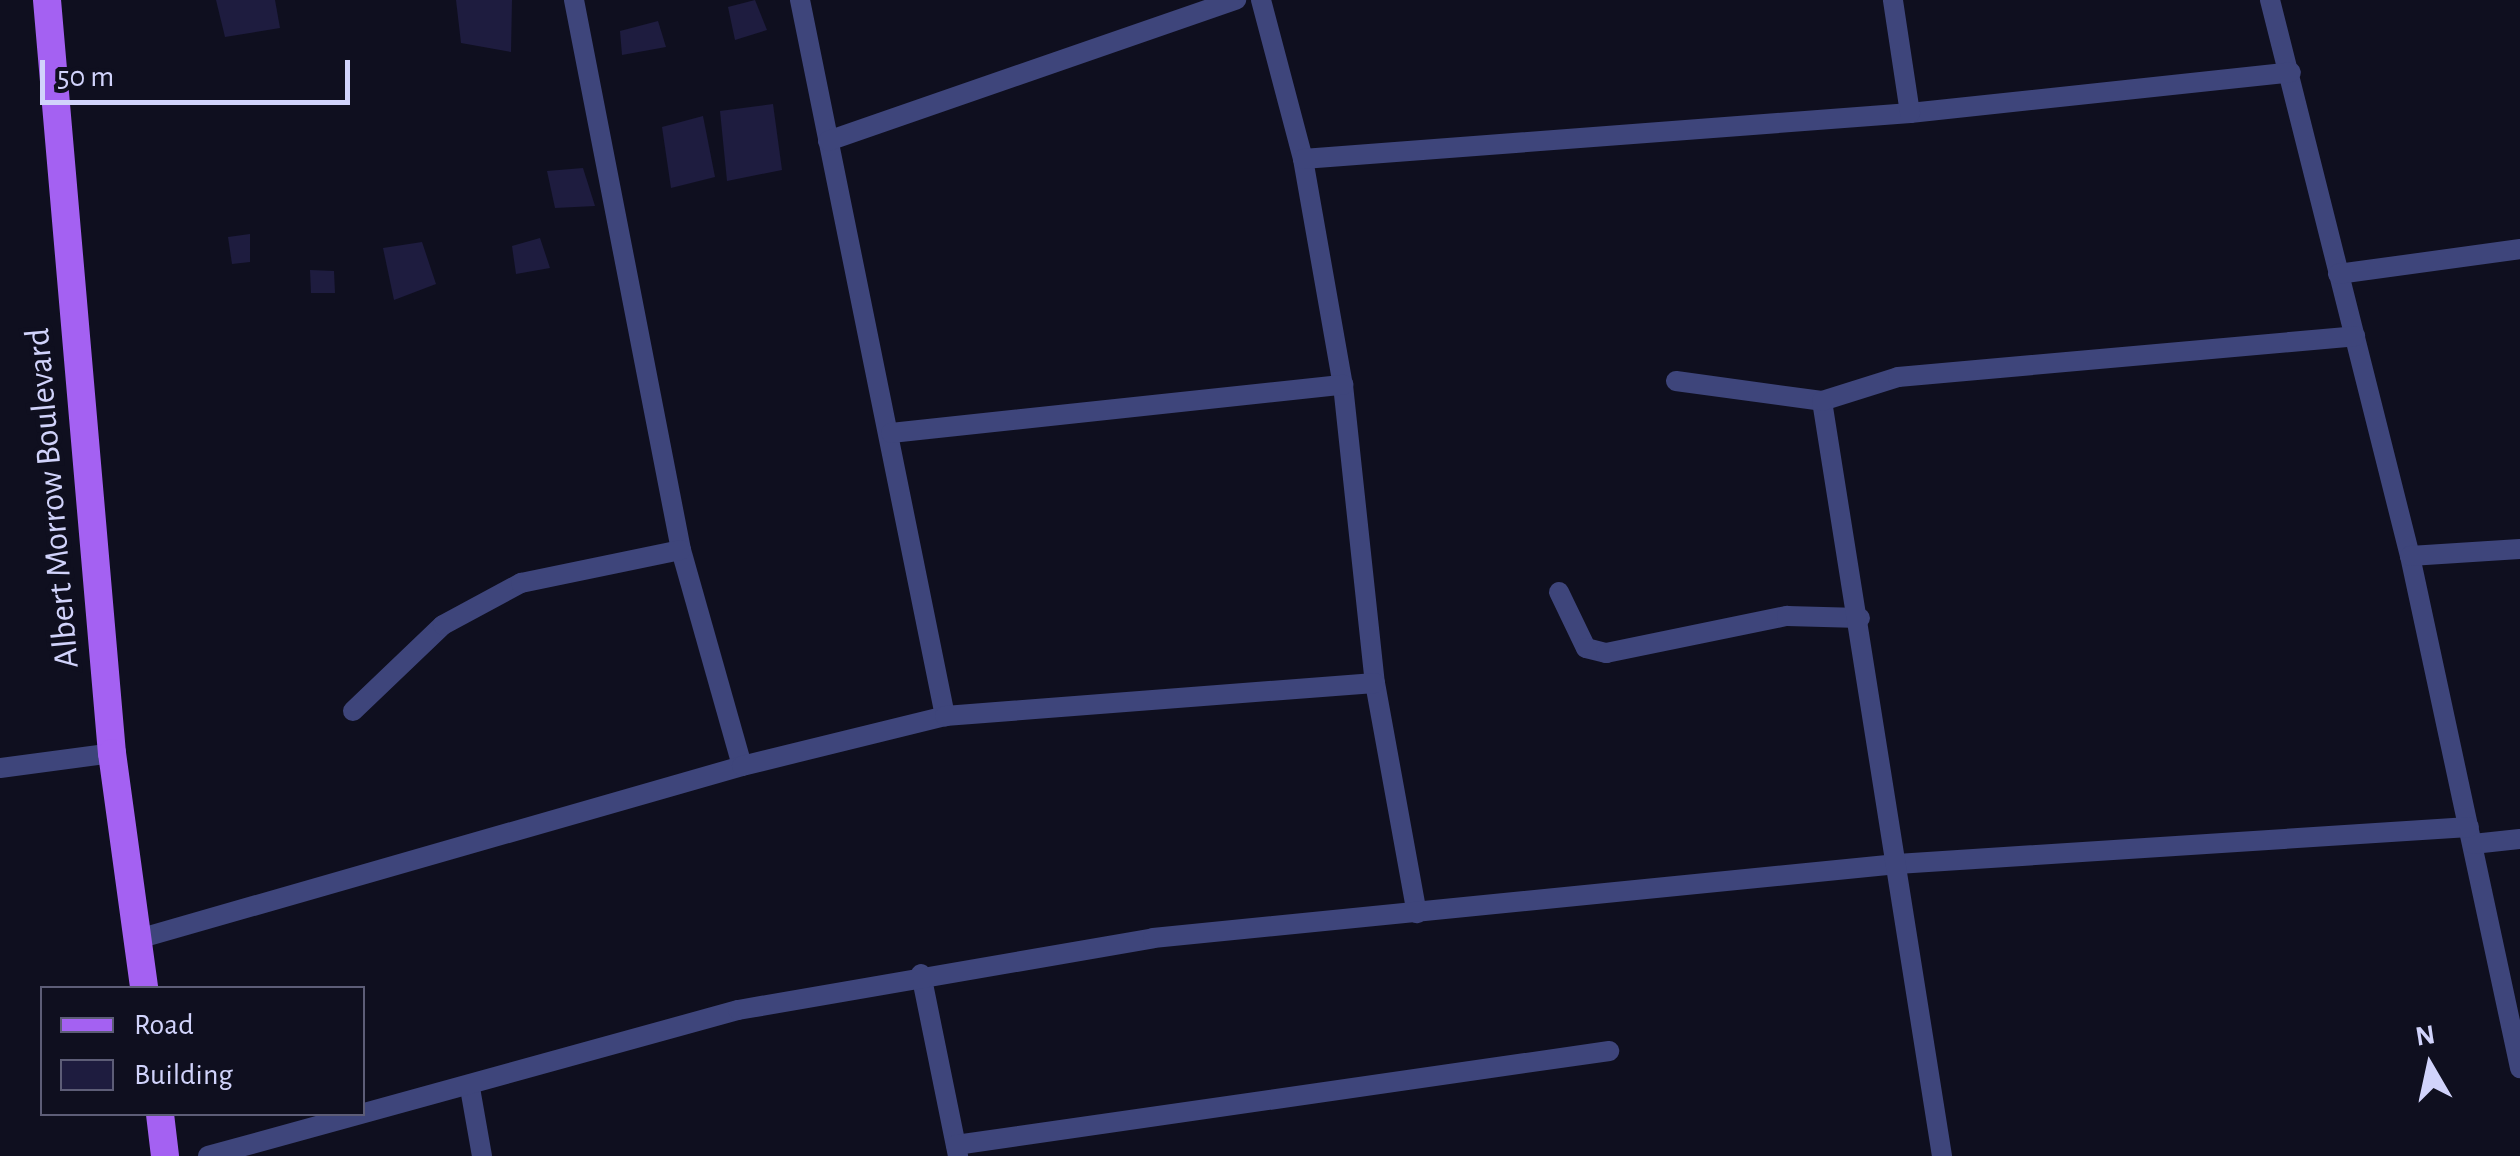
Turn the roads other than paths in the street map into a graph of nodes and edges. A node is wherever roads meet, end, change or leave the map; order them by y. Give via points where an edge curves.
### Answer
1 (47, 0) edge
2 (574, 0) edge
3 (800, 0) edge
4 (1236, 0) edge
5 (1261, 0) edge
6 (1893, 0) edge
7 (2270, 0) edge
8 (2291, 72) junction
9 (1910, 113) junction
10 (828, 141) junction
11 (1303, 158) junction
12 (2520, 249) edge
13 (2338, 274) junction
14 (2354, 336) junction
15 (1676, 381) dead end
16 (1343, 385) junction
17 (1822, 400) junction
18 (892, 434) junction
19 (2520, 548) edge
20 (680, 550) junction
21 (2410, 556) junction
22 (1559, 592) dead end
23 (1860, 618) junction
24 (1375, 683) junction
25 (353, 711) dead end
26 (945, 716) junction
27 (112, 752) junction
28 (742, 766) junction
29 (0, 768) edge
30 (2471, 835) junction
31 (2520, 839) edge
32 (1897, 864) junction
33 (1417, 912) junction
34 (138, 939) junction
35 (921, 974) junction
36 (144, 986) edge
37 (2513, 987) edge
38 (1609, 1052) dead end
39 (2520, 1068) edge
40 (470, 1088) junction
41 (365, 1115) edge
42 (160, 1116) edge
43 (362, 1116) edge
44 (957, 1151) edge
45 (165, 1156) edge
46 (208, 1156) edge
47 (482, 1156) edge
48 (1942, 1156) edge

1 - 27 main road, Albert Morrow Boulevard
2 - 20 street
3 - 10 street
4 - 10 street
5 - 11 street
6 - 9 street
7 - 8 street
8 - 9 street
8 - 13 street
9 - 11 street
10 - 18 street
11 - 16 street
12 - 13 street
13 - 14 street
14 - 17 street via 1898,377
14 - 21 street
15 - 17 street
16 - 18 street
16 - 24 street
17 - 23 street
18 - 26 street
19 - 21 street
20 - 25 street via 521,583 443,624
20 - 28 street
21 - 30 street
22 - 23 street via 1586,648 1606,653 1787,616
23 - 32 street
24 - 26 street
24 - 33 street
26 - 28 street
27 - 29 street
27 - 34 main road, Albert Morrow Boulevard
28 - 34 street
30 - 31 street
30 - 32 street
30 - 37 street
32 - 33 street
32 - 48 street
33 - 35 street via 1153,938
34 - 36 main road, Albert Morrow Boulevard
35 - 40 street via 738,1010
35 - 44 street
37 - 39 street
38 - 44 street
40 - 41 street
40 - 47 street
42 - 45 main road
43 - 46 street

